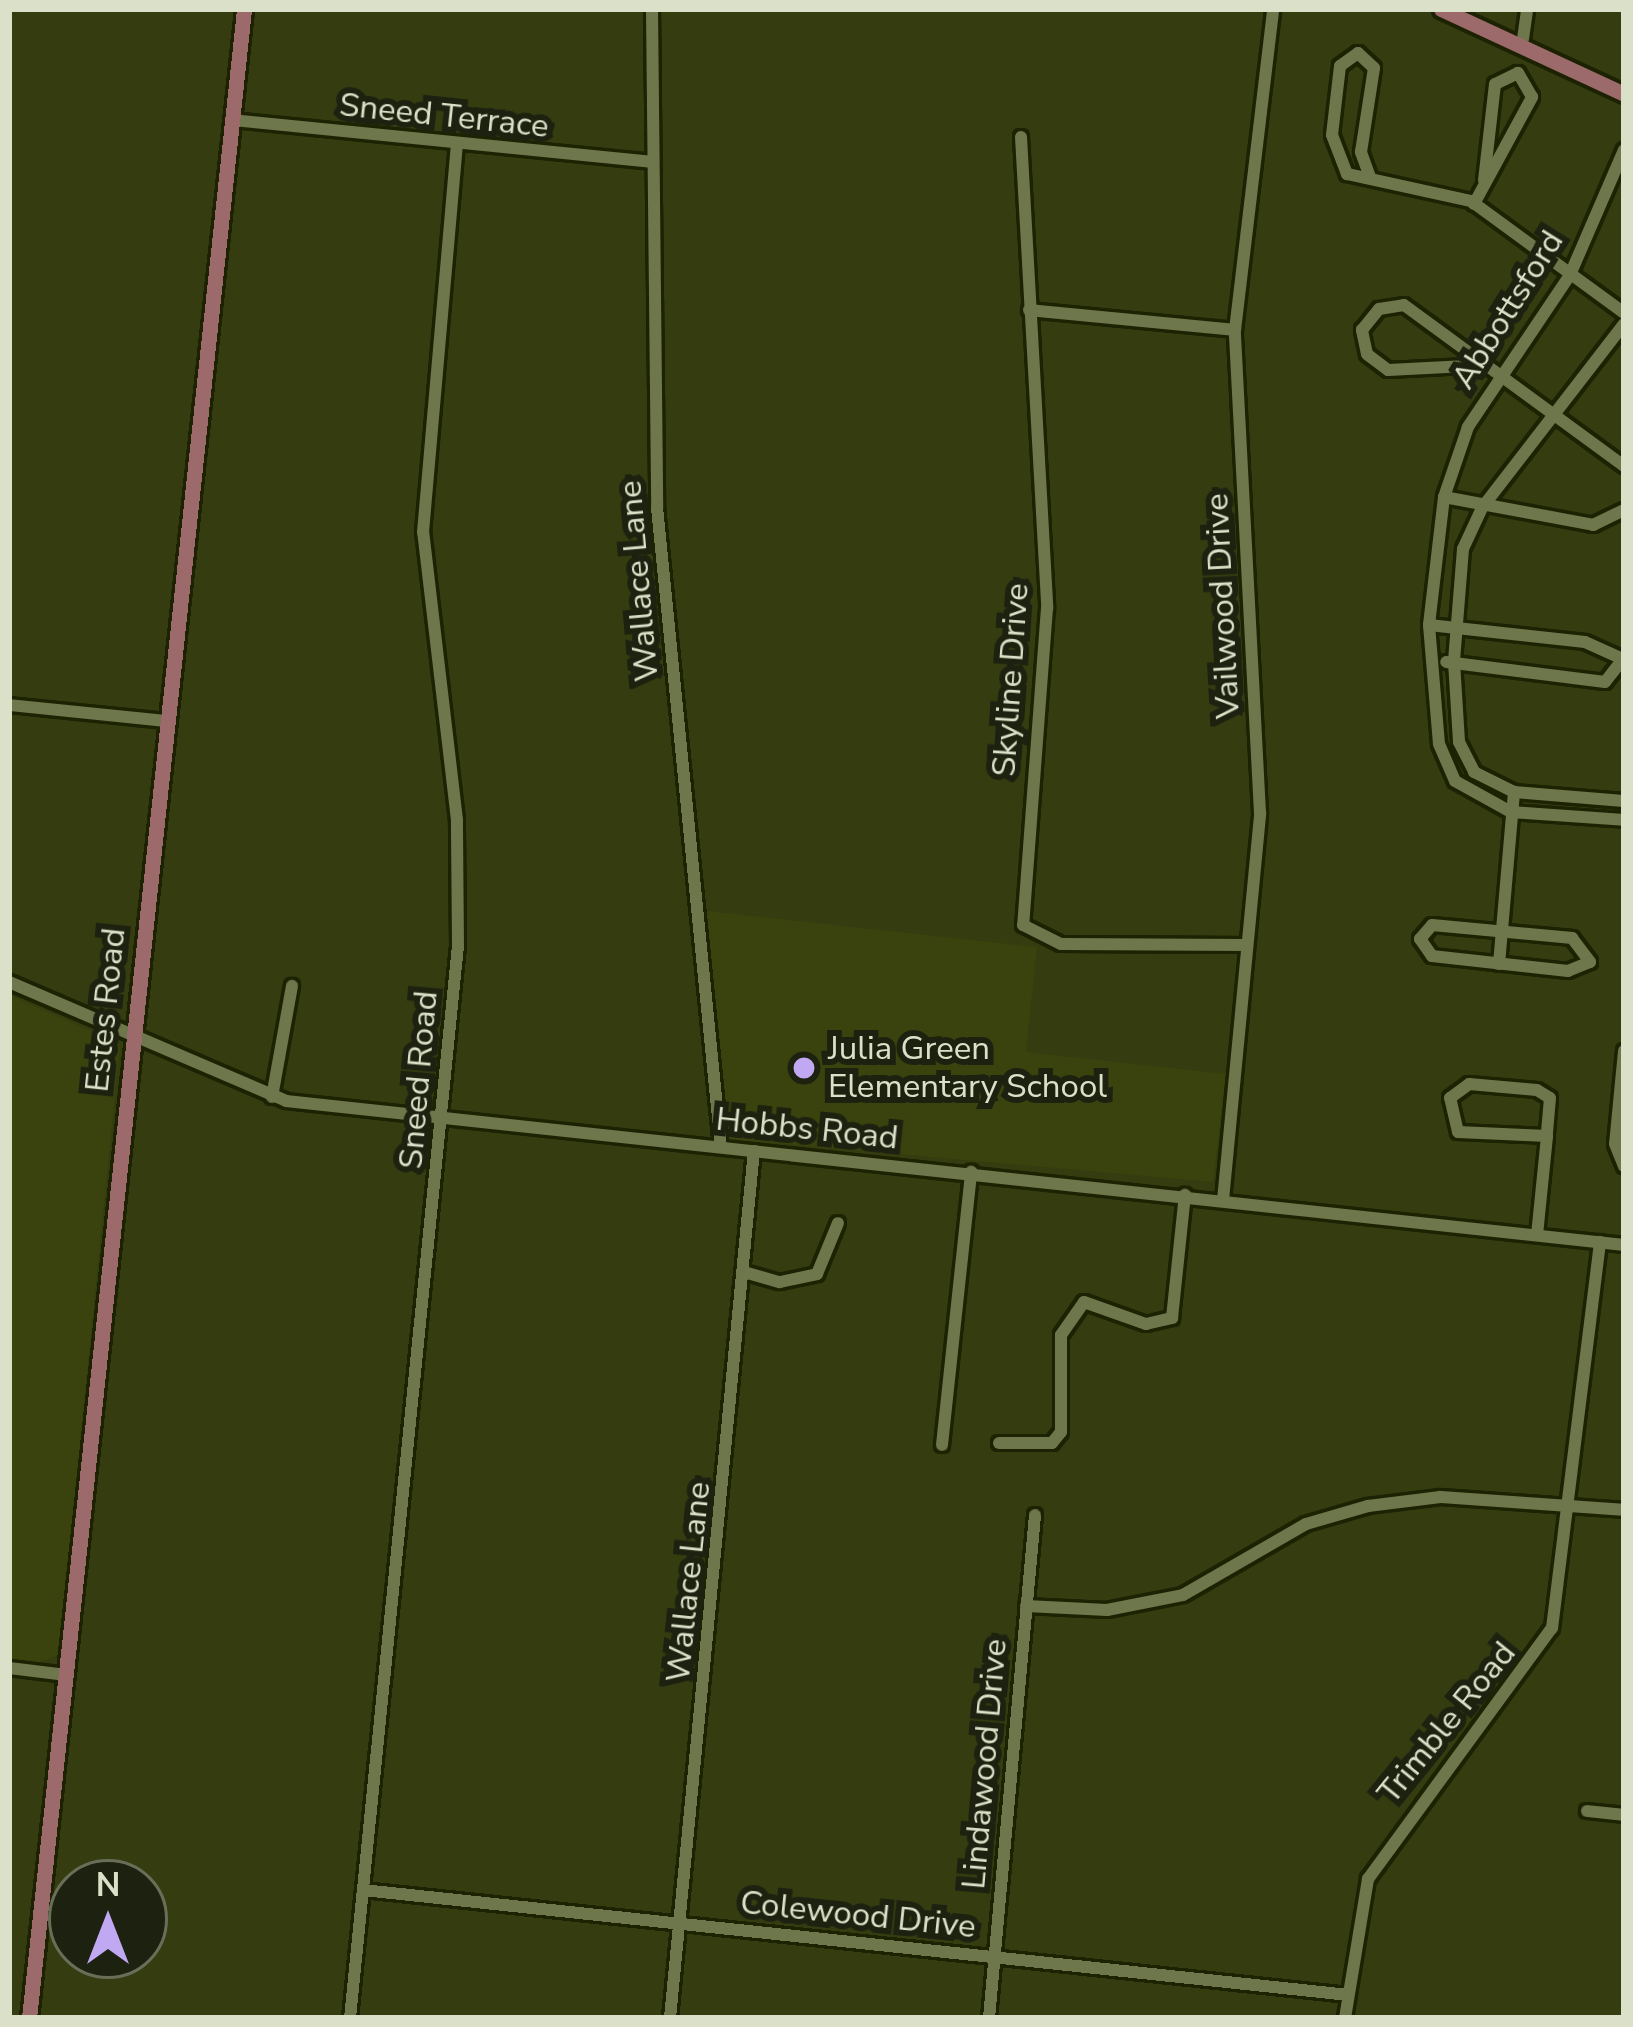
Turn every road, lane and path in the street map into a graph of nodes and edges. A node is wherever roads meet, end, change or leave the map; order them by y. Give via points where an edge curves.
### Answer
1 (244, 9) edge
2 (652, 9) edge
3 (1273, 9) edge
4 (1441, 9) edge
5 (1527, 9) edge
6 (1523, 38) junction
7 (1624, 94) edge
8 (232, 120) junction
9 (1021, 137) dead end
10 (457, 146) junction
11 (1624, 150) edge
12 (1361, 152) junction
13 (1335, 155) junction
14 (650, 161) junction
15 (1370, 177) junction
16 (1484, 179) junction
17 (1624, 184) edge
18 (1606, 188) junction
19 (1474, 204) junction
20 (1570, 275) junction
21 (1029, 310) junction
22 (1624, 314) edge
23 (1624, 324) edge
24 (1235, 330) junction
25 (1491, 369) junction
26 (1555, 415) junction
27 (1624, 466) edge
28 (1444, 497) junction
29 (1482, 508) junction
30 (1624, 510) edge
31 (1429, 625) junction
32 (1454, 628) junction
33 (1433, 661) junction
34 (1454, 662) junction
35 (9, 705) edge
36 (167, 721) junction
37 (1514, 793) junction
38 (1624, 801) edge
39 (1511, 812) junction
40 (1624, 820) edge
41 (1502, 928) junction
42 (1247, 945) junction
43 (1499, 964) junction
44 (9, 982) edge
45 (292, 986) dead end
46 (134, 1034) junction
47 (1624, 1051) edge
48 (272, 1097) junction
49 (443, 1120) junction
50 (1547, 1136) junction
51 (721, 1147) junction
52 (754, 1150) junction
53 (1624, 1166) edge
54 (971, 1172) junction
55 (1185, 1196) junction
56 (1222, 1200) junction
57 (838, 1222) dead end
58 (1537, 1234) junction
59 (1600, 1242) junction
60 (1624, 1245) edge
61 (744, 1272) junction
62 (999, 1443) dead end
63 (942, 1445) dead end
64 (1567, 1503) junction
65 (1624, 1510) edge
66 (1035, 1515) dead end
67 (1025, 1606) junction
68 (9, 1669) edge
69 (67, 1675) junction
70 (1587, 1811) dead end
71 (1624, 1815) edge
72 (363, 1890) junction
73 (680, 1924) junction
74 (996, 1957) junction
75 (1348, 1995) junction
76 (29, 2018) edge
77 (350, 2018) edge
78 (670, 2018) edge
79 (989, 2018) edge
80 (1345, 2018) edge

1 - 8 main road, Estes Road
2 - 14 street, Wallace Lane
3 - 24 street, Vailwood Drive
4 - 6 main road
5 - 6 street
6 - 7 main road
8 - 10 street, Sneed Terrace
8 - 36 main road, Estes Road
9 - 21 street, Skyline Drive
10 - 14 street, Sneed Terrace
10 - 49 street, Sneed Road via 423,480 460,859
11 - 18 street, Abbottsford
12 - 13 street
12 - 13 street via 1374,68 1358,53 1340,66
12 - 15 street
13 - 15 street via 1347,174
14 - 51 street, Wallace Lane via 657,507
15 - 19 street
16 - 16 street via 1495,84 1518,73 1532,97
16 - 19 street
17 - 18 street
18 - 20 street, Abbottsford
19 - 20 street
20 - 22 street
20 - 25 street, Abbottsford
21 - 24 street
21 - 42 street, Skyline Drive via 1047,608 1023,925 1061,944
23 - 26 street
24 - 42 street, Vailwood Drive via 1260,814
25 - 25 street via 1404,305 1378,308 1362,329 1367,354 1388,370
25 - 26 street
25 - 28 street, Abbottsford
26 - 27 street
26 - 29 street
28 - 29 street
28 - 31 street, Abbottsford
29 - 30 street via 1593,525
29 - 32 street via 1463,549
31 - 32 street
31 - 33 street, Abbottsford
32 - 34 street
32 - 34 street via 1614,647 1623,658 1605,682
33 - 34 street
33 - 39 street, Abbottsford via 1438,743 1454,781
34 - 37 street via 1459,742 1474,772
35 - 36 street
36 - 46 main road, Estes Road
37 - 38 street
37 - 39 street
39 - 40 street, Abbottsford
39 - 41 street
41 - 43 street
41 - 43 street via 1432,925 1420,939 1432,956
41 - 43 street via 1584,942 1590,962 1568,971
42 - 56 street, Vailwood Drive
44 - 46 street, Hobbs Road
45 - 48 street
46 - 48 street, Hobbs Road
46 - 69 main road, Estes Road
47 - 53 street via 1615,1144
48 - 49 street, Hobbs Road
49 - 51 street, Hobbs Road
49 - 72 street, Sneed Road
50 - 50 street via 1458,1132 1450,1098 1469,1084 1537,1090 1550,1099
50 - 58 street
51 - 52 street, Hobbs Road
52 - 54 street, Hobbs Road
52 - 61 street, Wallace Lane
54 - 55 street, Hobbs Road
54 - 63 street
55 - 56 street, Hobbs Road
55 - 62 street via 1172,1318 1146,1324 1084,1302 1061,1335 1061,1432 1052,1443
56 - 58 street, Hobbs Road
57 - 61 street via 817,1274 780,1282
58 - 59 street, Hobbs Road
59 - 60 street, Hobbs Road
59 - 64 street, Trimble Road
61 - 73 street, Wallace Lane
64 - 65 street
64 - 67 street via 1440,1496 1368,1506 1306,1525 1183,1595 1107,1610
64 - 75 street, Trimble Road via 1552,1628 1377,1863
66 - 67 street, Lindawood Drive
67 - 74 street, Lindawood Drive
68 - 69 street
69 - 76 main road, Estes Road
70 - 71 street
72 - 73 street, Colewood Drive
72 - 77 street, Sneed Road
73 - 74 street, Colewood Drive
73 - 78 street, Wallace Lane
74 - 75 street, Colewood Drive
74 - 79 street, Lindawood Drive
75 - 80 street, Trimble Road

